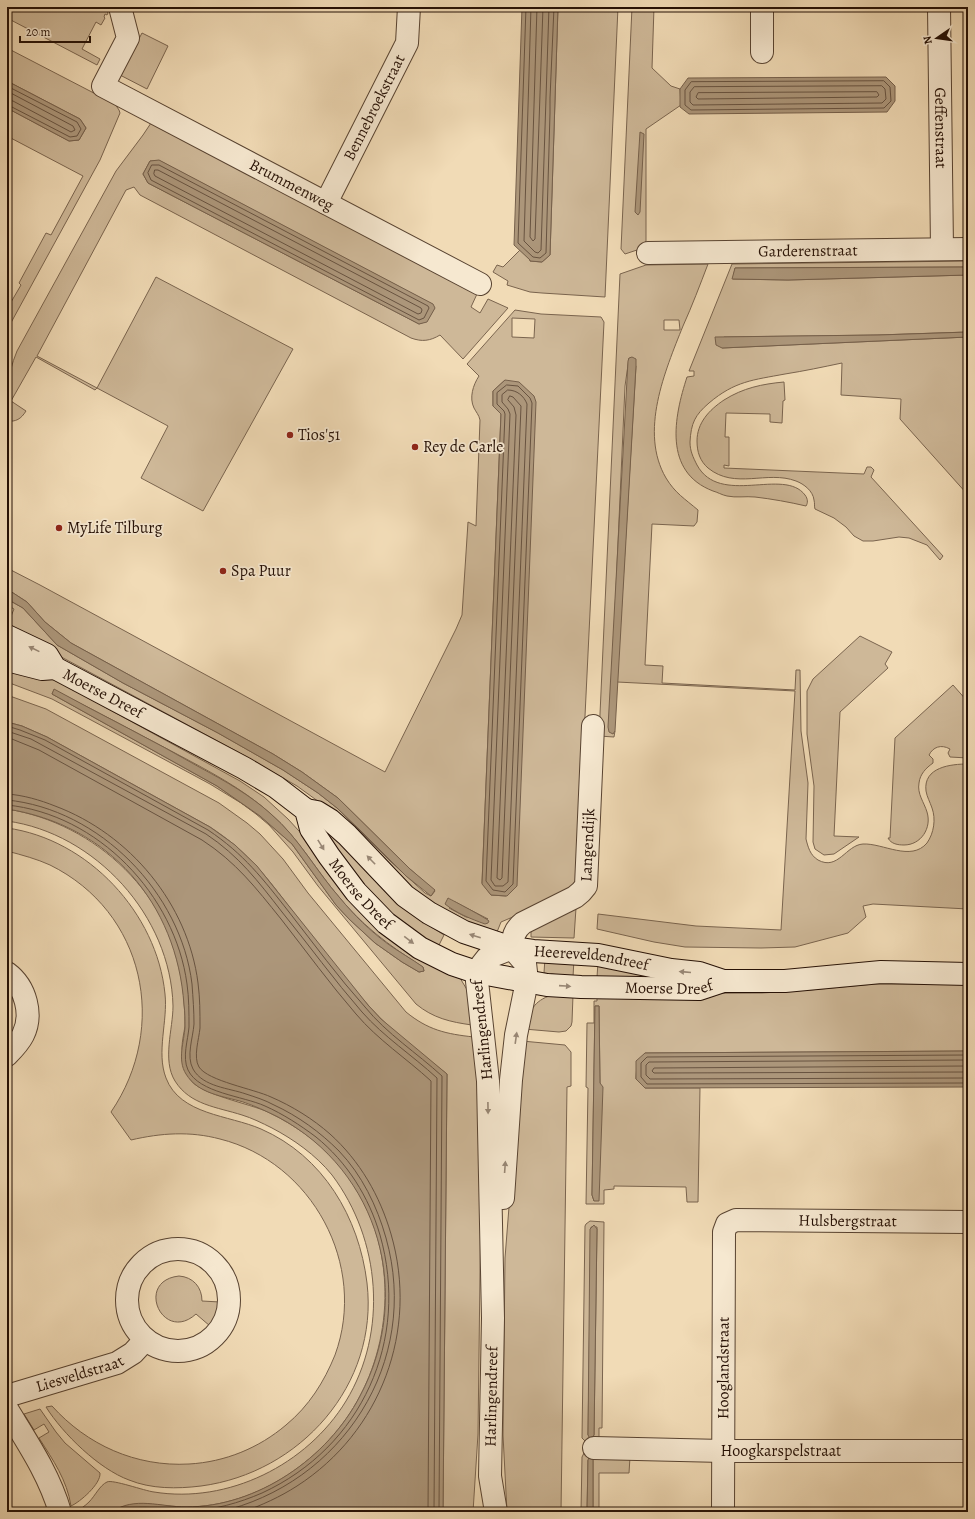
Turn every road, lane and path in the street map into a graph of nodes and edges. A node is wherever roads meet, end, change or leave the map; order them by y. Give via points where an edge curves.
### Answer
1 (120, 7) edge
2 (409, 7) edge
3 (762, 7) edge
4 (939, 7) edge
5 (762, 52) dead end
6 (326, 203) junction
7 (942, 249) junction
8 (968, 249) edge
9 (648, 253) dead end
10 (480, 284) dead end
11 (7, 636) edge
12 (7, 660) edge
13 (55, 668) junction
14 (593, 726) dead end
15 (306, 810) junction
16 (512, 948) junction
17 (476, 972) junction
18 (7, 973) edge
19 (968, 974) edge
20 (527, 981) junction
21 (723, 981) junction
22 (7, 1055) edge
23 (968, 1222) edge
24 (728, 1224) joint
25 (493, 1318) junction
26 (145, 1340) junction
27 (7, 1396) edge
28 (7, 1409) edge
29 (594, 1448) dead end
30 (723, 1450) junction
31 (968, 1451) edge
32 (490, 1476) junction
33 (60, 1512) edge
34 (483, 1512) edge
35 (496, 1512) edge
36 (723, 1512) edge

1 - 6 street, Brummenweg via 128,38 103,86
2 - 6 street, Bennebroekstraat via 407,43
3 - 5 street
4 - 7 street, Geffenstraat
6 - 10 street, Brummenweg
7 - 8 street, Garderenstraat
7 - 9 street, Garderenstraat
13 -> 11 street, Moerse Dreef via 47,655
12 - 13 street, Moerse Dreef via 42,669
13 - 15 street, Moerse Dreef via 244,768 276,787
14 - 16 street, Langendijk via 586,886 575,897 523,922 514,935
16 -> 15 street, Heereveldendreef via 464,932 429,913 405,896 330,820 318,812
15 -> 17 street, Moerse Dreef via 312,830 328,856 356,892 386,923 420,948 452,964
16 - 17 street, Harlingendreef via 487,958
16 - 20 street, Harlingendreef via 525,963
21 -> 16 street, Heereveldendreef via 699,973 598,955
17 - 20 street, Moerse Dreef
17 -> 25 street, Harlingendreef via 488,1081
18 - 22 street via 18,984 24,996 27,1022 23,1035
19 - 21 street, Heereveldendreef via 881,972 785,981
20 -> 21 street, Moerse Dreef via 547,985 662,989 699,989
25 -> 20 street, Harlingendreef via 511,1080 516,1035
23 - 24 street, Hulsbergstraat via 736,1220
24 - 30 street, Hooglandstraat via 724,1232
25 - 32 street, Harlingendreef
26 - 26 street via 170,1351 183,1351 197,1348 218,1332 229,1308 229,1294 226,1280 208,1258 195,1251 181,1248 167,1250 153,1255 134,1273 129,1284 128,1308 131,1320
26 - 27 street, Liesveldstraat via 133,1353 117,1363
28 - 33 street via 43,1469 55,1493
29 - 30 street, Hoogkarspelstraat
30 - 31 street, Hoogkarspelstraat
30 - 36 street, Hooglandstraat
32 - 34 street, Harlingendreef
32 - 35 street, Harlingendreef

